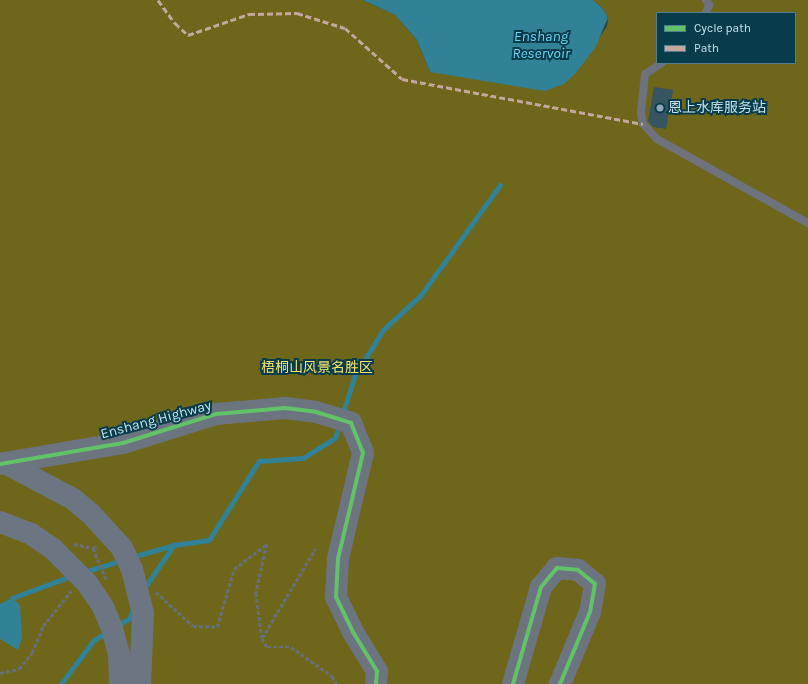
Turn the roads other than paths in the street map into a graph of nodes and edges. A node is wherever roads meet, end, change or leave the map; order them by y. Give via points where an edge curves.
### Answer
1 (706, 0) edge
2 (706, 12) edge
3 (661, 64) edge
4 (808, 223) edge
5 (3, 463) edge
6 (0, 522) edge
7 (130, 682) edge
8 (376, 684) edge
9 (513, 684) edge
10 (560, 684) edge

1 - 2 lane via 710,5
3 - 4 lane via 646,74 641,113 643,124 657,140
5 - 7 highway, bridge via 73,499 91,514 122,548 132,568 143,614
5 - 8 street, Enshang Highway via 123,443 216,414 285,408 316,412 351,423 363,453 338,559 336,597 353,632 377,671
6 - 7 highway, bridge via 31,534 53,549 87,583 103,606
9 - 10 street via 541,587 557,568 578,570 595,584 590,612

